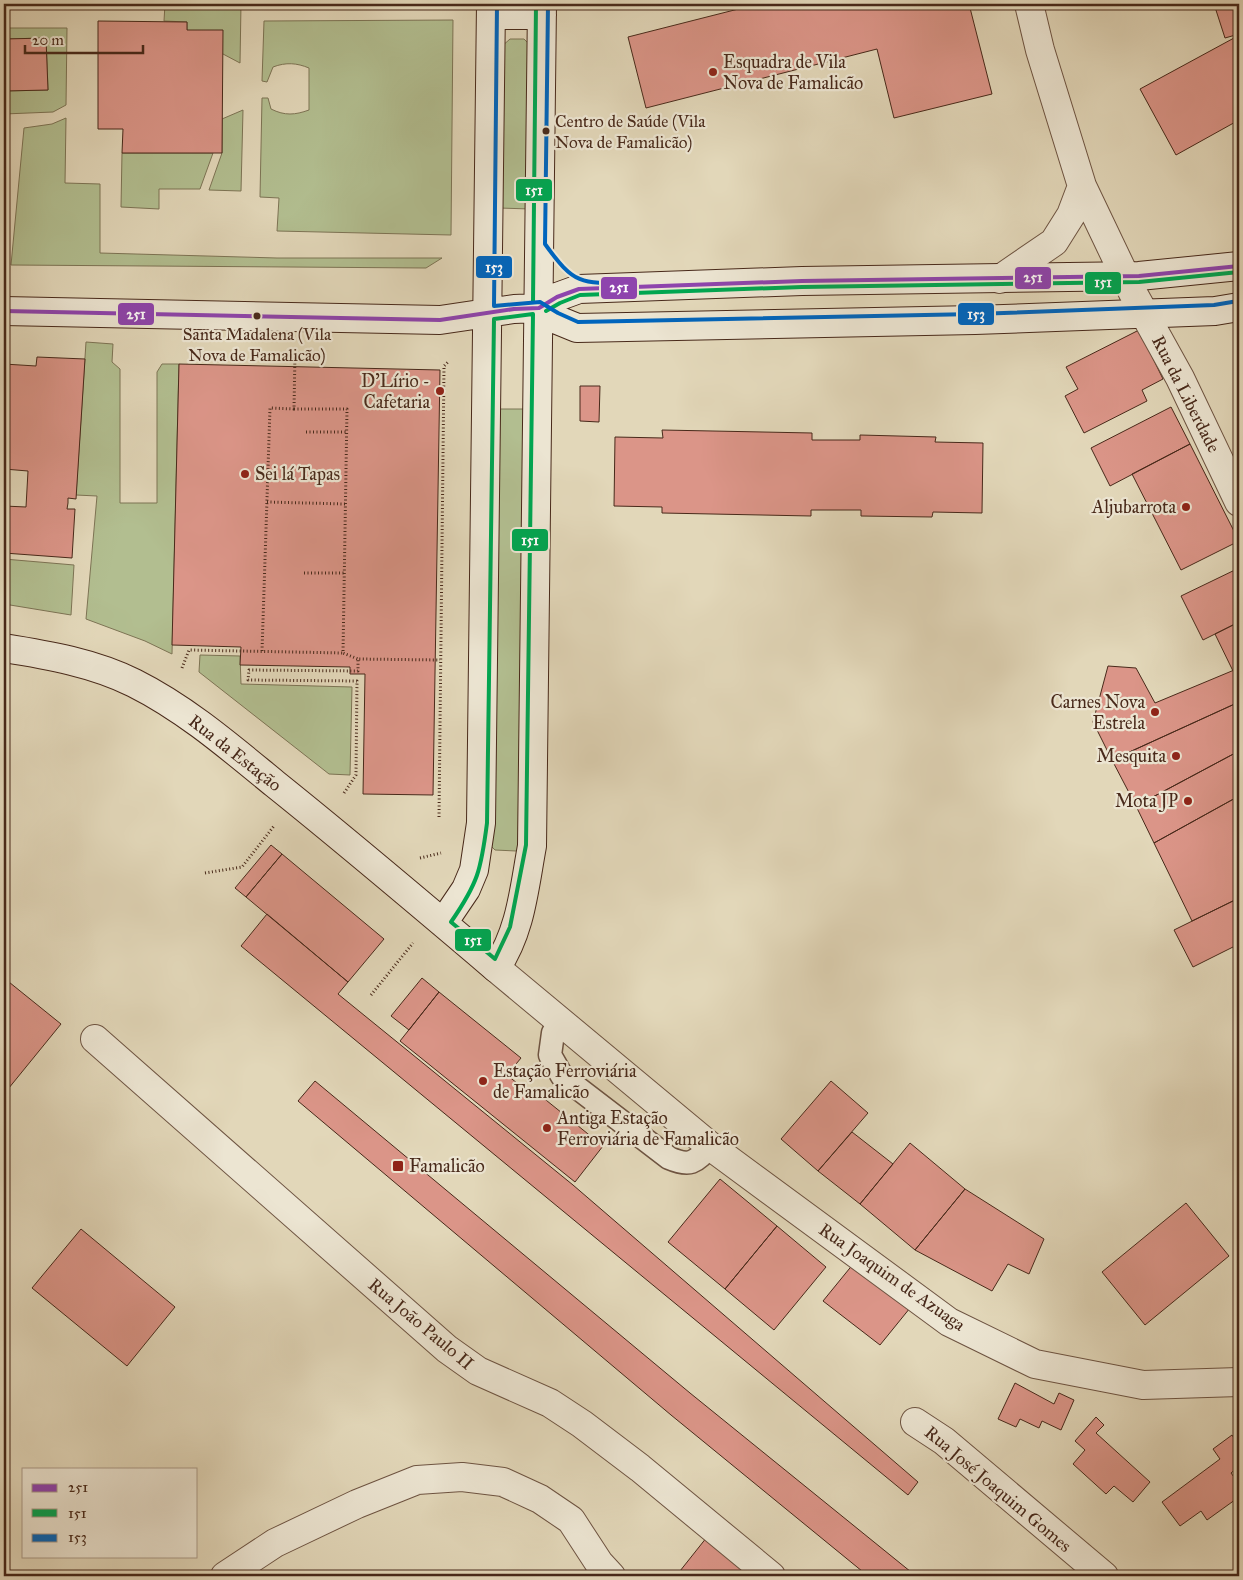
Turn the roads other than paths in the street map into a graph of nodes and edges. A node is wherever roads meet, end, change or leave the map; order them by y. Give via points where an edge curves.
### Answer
1 (1029, 4) edge
2 (491, 9) edge
3 (542, 10) edge
4 (1082, 186) junction
5 (540, 246) junction
6 (1239, 266) edge
7 (1132, 276) junction
8 (1000, 279) junction
9 (579, 289) junction
10 (1239, 308) edge
11 (514, 310) junction
12 (4, 312) edge
13 (1144, 314) junction
14 (578, 328) junction
15 (540, 360) junction
16 (1239, 502) edge
17 (4, 648) edge
18 (439, 919) junction
19 (496, 968) junction
20 (559, 1022) junction
21 (95, 1039) dead end
22 (710, 1146) junction
23 (1239, 1382) edge
24 (915, 1422) dead end
25 (226, 1576) edge
26 (610, 1576) edge
27 (771, 1576) edge
28 (1104, 1576) edge

1 - 4 street, Rua da Liberdade
2 - 3 street
2 - 11 street
3 - 5 street
4 - 7 street, Rua da Liberdade
4 - 8 street via 1071,215 1054,242
5 - 9 street via 559,276
5 - 11 street
6 - 7 street
7 - 8 street
7 - 13 street, Rua da Liberdade
8 - 9 street via 802,281
9 - 11 street
10 - 13 street
11 - 12 street via 435,320
11 - 14 street
11 - 15 street
11 - 18 street via 481,823 474,870 466,889
13 - 14 street
13 - 16 street, Rua da Liberdade via 1180,378
14 - 15 street via 554,342
15 - 19 street via 532,846 516,930
17 - 18 street, Rua da Estação via 88,666 134,683 170,704 229,746
18 - 19 street, Rua da Estação
19 - 20 street, Rua da Estação
20 - 22 street, Rua Joaquim de Azuaga
20 - 22 lane via 552,1033 550,1055 562,1076 668,1158 690,1163
21 - 27 street, Rua João Paulo II via 447,1349 478,1371 550,1403 582,1424
22 - 23 street, Rua Joaquim de Azuaga via 949,1322 1035,1364 1143,1385
24 - 28 street, Rua José Joaquim Gomes via 944,1441
25 - 26 street via 275,1544 358,1504 417,1480 462,1478 503,1482 540,1499 571,1520

